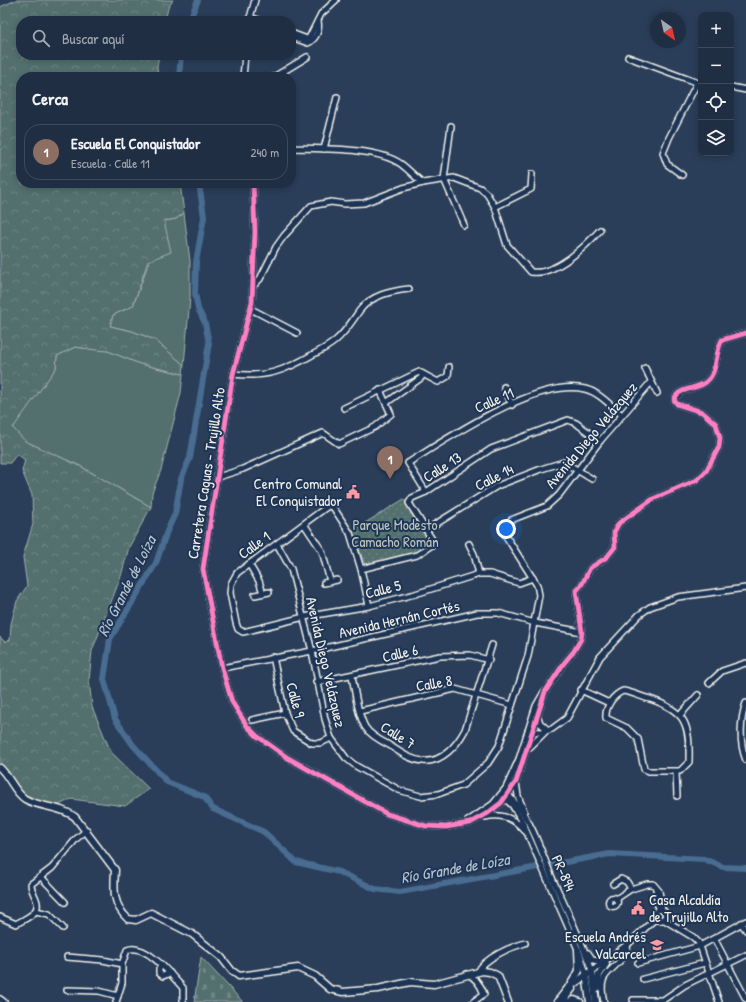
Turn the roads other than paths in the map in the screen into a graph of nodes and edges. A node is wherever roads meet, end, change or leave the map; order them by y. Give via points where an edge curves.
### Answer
1 (255, 0) edge
2 (336, 0) edge
3 (250, 16) edge
4 (318, 21) junction
5 (296, 35) edge
6 (296, 39) edge
7 (628, 57) dead end
8 (308, 58) dead end
9 (245, 60) edge
10 (243, 72) edge
11 (283, 72) edge
12 (698, 83) edge
13 (698, 84) edge
14 (734, 88) edge
15 (746, 90) edge
16 (337, 97) dead end
17 (451, 126) dead end
18 (296, 148) edge
19 (324, 149) junction
20 (532, 174) dead end
21 (682, 175) dead end
22 (444, 179) junction
23 (423, 183) junction
24 (253, 188) edge
25 (495, 207) junction
26 (464, 225) dead end
27 (600, 230) dead end
28 (254, 285) junction
29 (409, 289) dead end
30 (251, 309) junction
31 (297, 333) dead end
32 (746, 333) edge
33 (449, 367) dead end
34 (645, 368) dead end
35 (233, 374) junction
36 (423, 374) junction
37 (651, 382) junction
38 (504, 387) dead end
39 (380, 390) junction
40 (657, 393) dead end
41 (386, 403) junction
42 (512, 405) junction
43 (344, 408) dead end
44 (622, 416) junction
45 (600, 442) junction
46 (578, 470) junction
47 (218, 477) junction
48 (592, 479) dead end
49 (426, 492) junction
50 (304, 524) junction
51 (426, 530) junction
52 (277, 544) junction
53 (468, 544) dead end
54 (249, 564) junction
55 (361, 569) junction
56 (479, 574) junction
57 (533, 578) junction
58 (337, 580) dead end
59 (330, 581) junction
60 (324, 583) dead end
61 (746, 588) edge
62 (269, 592) dead end
63 (263, 593) junction
64 (255, 596) dead end
65 (369, 606) junction
66 (304, 617) junction
67 (535, 623) junction
68 (238, 629) joint
69 (582, 632) junction
70 (492, 644) dead end
71 (312, 651) junction
72 (274, 657) junction
73 (488, 660) junction
74 (746, 663) edge
75 (222, 668) junction
76 (352, 676) junction
77 (316, 682) junction
78 (709, 683) dead end
79 (581, 690) junction
80 (545, 692) junction
81 (478, 694) junction
82 (698, 695) dead end
83 (609, 703) junction
84 (746, 704) edge
85 (512, 705) junction
86 (360, 711) junction
87 (285, 713) junction
88 (680, 715) junction
89 (537, 716) junction
90 (252, 720) dead end
91 (548, 730) junction
92 (531, 732) junction
93 (331, 738) junction
94 (527, 751) junction
95 (746, 760) edge
96 (0, 768) edge
97 (676, 772) junction
98 (516, 782) junction
99 (505, 796) junction
100 (677, 796) dead end
101 (480, 818) junction
102 (527, 820) junction
103 (465, 823) junction
104 (87, 830) junction
105 (530, 833) junction
106 (41, 877) junction
107 (613, 884) dead end
108 (631, 889) junction
109 (616, 899) dead end
110 (65, 902) dead end
111 (660, 910) junction
112 (36, 911) junction
113 (0, 916) edge
114 (656, 918) junction
115 (663, 919) junction
116 (744, 922) edge
117 (63, 928) dead end
118 (746, 930) edge
119 (715, 940) junction
120 (525, 943) dead end
121 (629, 943) junction
122 (700, 946) junction
123 (581, 949) junction
124 (746, 955) edge
125 (67, 957) dead end
126 (605, 963) junction
127 (638, 963) dead end
128 (706, 963) junction
129 (122, 964) junction
130 (728, 964) junction
131 (478, 972) junction
132 (467, 974) junction
133 (589, 974) junction
134 (709, 974) junction
135 (645, 978) dead end
136 (570, 986) junction
137 (67, 990) dead end
138 (0, 999) edge
139 (117, 999) edge
140 (746, 999) edge
141 (633, 1000) dead end
142 (594, 1001) edge
143 (4, 1002) edge
144 (183, 1002) edge
145 (473, 1002) edge
146 (508, 1002) edge
147 (557, 1002) edge
148 (562, 1002) edge
149 (568, 1002) edge
150 (580, 1002) edge
151 (604, 1002) edge
152 (719, 1002) edge
153 (743, 1002) edge

1 - 3 street
2 - 4 street via 321,14
4 - 5 street via 312,35 307,39
4 - 6 street via 319,28 313,41 308,43
7 - 12 street
8 - 11 street
9 - 10 street
13 - 21 street via 663,153 667,164
14 - 15 street
16 - 19 street
17 - 22 street
18 - 19 street
19 - 23 street via 342,149 391,159
20 - 25 street via 532,189
22 - 23 street
22 - 25 street via 454,178 480,188
22 - 26 street
23 - 28 street via 364,203 331,202 311,206 276,247 260,279
24 - 28 street, Carretera Caguas - Trujillo Alto
25 - 27 street via 507,245 531,272 545,271 574,256
28 - 30 street, Carretera Caguas - Trujillo Alto
29 - 35 street via 386,293 371,300 335,341 289,368 274,374
30 - 31 street
30 - 35 street, Carretera Caguas - Trujillo Alto
32 - 69 street via 722,340 717,349 717,363 710,378 704,384 678,393 674,400 677,404 702,412 716,424 720,442 706,471 697,480 653,499 619,523 614,532 615,547 607,557 590,568 576,591
33 - 36 street via 448,376 438,382
34 - 37 street
35 - 47 street, Carretera Caguas - Trujillo Alto
36 - 39 street via 419,372
36 - 41 street
37 - 40 street
37 - 44 street, Avenida Diego Velázquez
38 - 42 street
39 - 41 street
39 - 43 street
41 - 47 street via 390,416 375,427 342,443 339,444 324,433 243,469
42 - 44 street, Calle 11 via 553,389 570,386 594,392
42 - 49 street, Calle 11 via 466,426 408,463
44 - 45 street, Avenida Diego Velázquez
45 - 46 street, Avenida Diego Velázquez
45 - 49 street, Calle 13 via 576,423 568,420 491,449
46 - 48 street, Calle 14
46 - 51 street, Calle 14 via 564,462 541,468 497,486
46 - 57 street, Avenida Diego Velázquez via 547,506 512,520 504,527 504,533
47 - 75 street, Carretera Caguas - Trujillo Alto via 203,569
49 - 51 street, Calle 13 via 412,498 409,503
50 - 52 street, Calle 1
50 - 55 street, Calle 1 via 328,506 333,507 350,533
50 - 59 street via 322,551
51 - 55 street, Calle 13 via 433,541 432,545 417,555
52 - 54 street, Calle 1
52 - 66 street, Avenida Diego Velázquez via 291,569
53 - 56 street via 474,554
54 - 63 street
54 - 68 street, Calle 1 via 237,573 231,584 230,593
55 - 65 street
56 - 57 street, Calle 5 via 490,574 519,583
56 - 65 street, Calle 5
57 - 67 street, Avenida Diego Velázquez via 539,595
58 - 59 street
59 - 60 street
61 - 79 street via 678,597 650,607 639,615 600,657
62 - 63 street
63 - 64 street
65 - 66 street, Calle 5
66 - 68 street, Calle 5 via 243,632
66 - 71 street, Avenida Diego Velázquez
67 - 69 street, Avenida Hernán Cortés
67 - 71 street, Avenida Hernán Cortés via 498,613 477,613
67 - 85 street, Avenida Diego Velázquez via 528,656
69 - 80 street via 574,651
70 - 73 street, Calle 7
71 - 72 street, Avenida Hernán Cortés
71 - 77 street, Avenida Diego Velázquez
72 - 75 street, Avenida Hernán Cortés
72 - 87 street, Calle 9
73 - 76 street, Calle 6 via 470,655 440,656
73 - 81 street, Calle 7
74 - 78 street via 722,671
75 - 103 street, Carretera Caguas - Trujillo Alto via 232,702 247,726 288,758 387,814 426,826 446,827
76 - 77 street, Calle 6
76 - 86 street, Calle 7
77 - 93 street, Avenida Diego Velázquez
79 - 83 street
79 - 91 street via 568,718
80 - 89 street
80 - 92 street, Carretera Caguas - Trujillo Alto via 536,706
81 - 85 street, Calle 8
81 - 86 street, Calle 8 via 455,689
81 - 86 street, Calle 7 via 459,741 446,754 429,761 409,757 377,738 365,727
82 - 88 street
83 - 88 street via 618,693 629,692 667,705
83 - 97 street via 606,718 627,728 638,739 644,769
84 - 95 street via 742,712 742,746
85 - 93 street, Avenida Diego Velázquez via 499,746 488,763 463,785 438,794 420,796 399,790 356,766 346,758
87 - 90 street
87 - 93 street, Calle 9 via 293,731 312,743 321,743
88 - 97 street via 688,733 689,762 680,772
89 - 91 street
89 - 92 street
91 - 92 street
91 - 94 street via 538,737
92 - 94 street, Carretera Caguas - Trujillo Alto
92 - 99 street, Carretera Caguas - Trujillo Alto
94 - 98 street, Carretera Caguas - Trujillo Alto
96 - 104 main road via 9,777 20,796 71,813
97 - 100 street
98 - 99 street, Carretera Caguas - Trujillo Alto
98 - 102 street
99 - 101 street, Carretera Caguas - Trujillo Alto via 496,808
99 - 102 street, PR-894 / PR-894
99 - 103 street, Carretera Caguas - Trujillo Alto
99 - 105 street, PR-894 / PR-894
101 - 103 street, Carretera Caguas - Trujillo Alto
101 - 105 street via 507,817
102 - 105 street, PR-894 / PR-894
104 - 106 street
104 - 132 main road via 115,870 113,892 128,919 136,920 150,913 185,930 221,957 232,971 240,976 298,968 315,976 330,989 343,992 378,989 410,982 434,984
105 - 123 street, PR-894 / PR-894
106 - 110 street
106 - 112 street via 31,884 38,904
107 - 108 street via 621,879 627,882
108 - 109 street
108 - 111 street via 653,884 659,891
111 - 114 street via 655,913
111 - 115 street via 665,915
112 - 113 street via 16,924
112 - 117 street via 49,914
114 - 115 street via 660,921
114 - 121 street
115 - 122 street via 692,937
116 - 118 street
116 - 119 street
119 - 122 street
119 - 130 street
120 - 131 street via 498,954 482,964
121 - 126 street
121 - 151 street via 623,957 609,969 604,978
122 - 127 street
122 - 128 street
123 - 126 street via 593,960
123 - 133 street, PR-894 / PR-894
123 - 136 main road via 579,971
124 - 130 street
125 - 129 street
126 - 133 street
126 - 142 main road via 597,981 598,995
128 - 134 street
128 - 135 street
129 - 139 street via 123,976
129 - 144 street via 127,950 132,948 146,952 162,965 159,973 163,976 170,973 183,988
130 - 134 street
130 - 140 street
131 - 132 main road
131 - 146 main road via 490,972 498,976
132 - 145 street via 474,978 484,994
133 - 136 main road
133 - 142 main road
133 - 148 main road
134 - 141 street via 685,985 664,1000
134 - 152 street
136 - 147 main road
137 - 139 street via 99,991
138 - 143 street
140 - 153 street
149 - 150 main road

